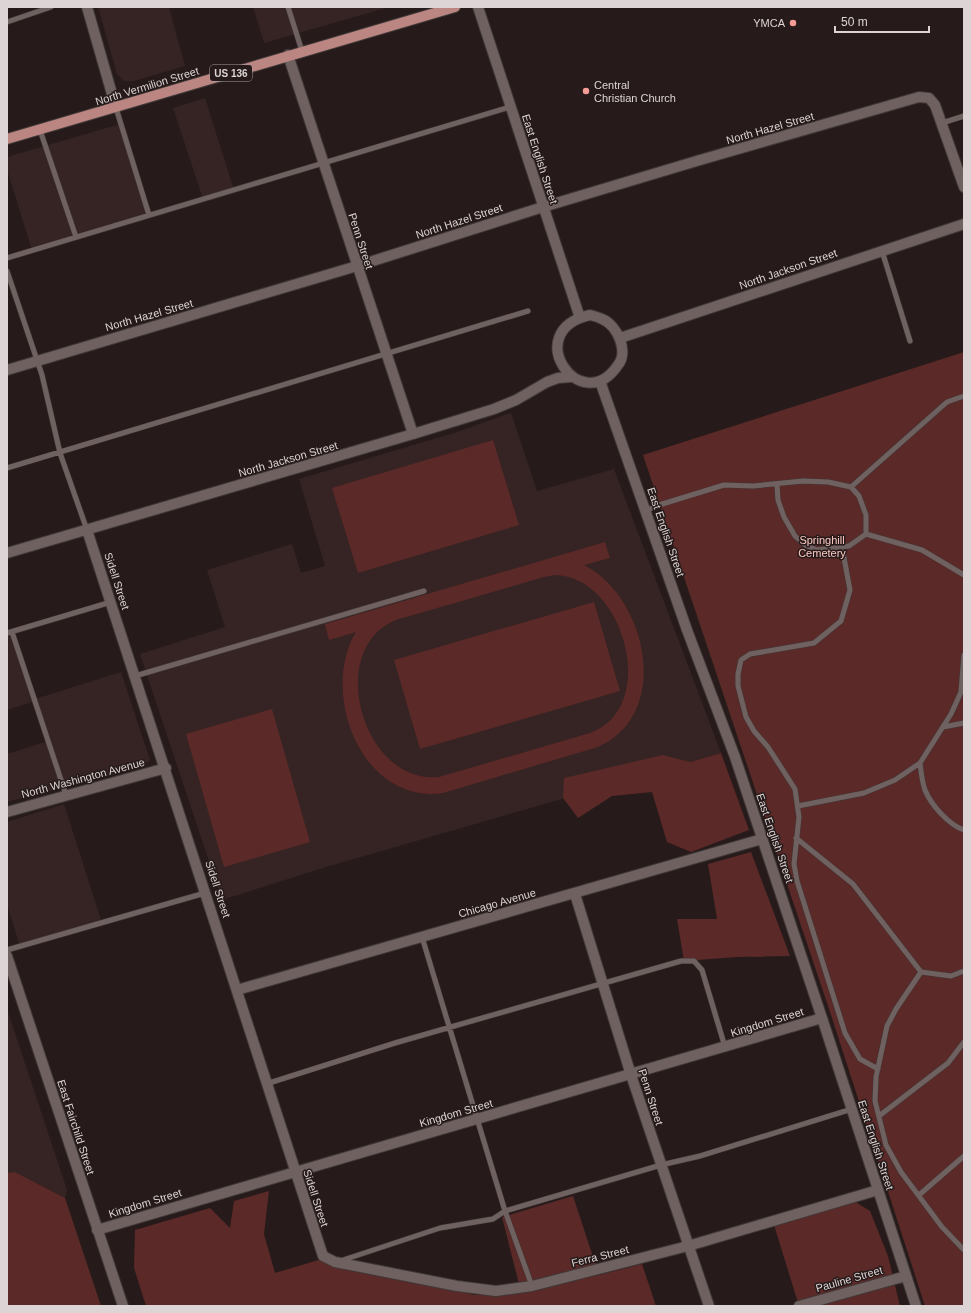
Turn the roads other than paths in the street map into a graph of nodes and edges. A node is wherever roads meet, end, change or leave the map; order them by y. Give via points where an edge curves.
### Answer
1 (51, 7) edge
2 (87, 7) edge
3 (288, 7) edge
4 (455, 7) edge
5 (478, 7) edge
6 (7, 22) edge
7 (302, 51) junction
8 (288, 55) junction
9 (510, 106) junction
10 (116, 108) junction
11 (964, 116) edge
12 (942, 123) junction
13 (40, 130) junction
14 (7, 139) edge
15 (323, 163) junction
16 (964, 187) edge
17 (543, 207) junction
18 (149, 215) junction
19 (964, 224) edge
20 (76, 237) junction
21 (882, 250) junction
22 (7, 258) edge
23 (357, 266) junction
24 (7, 271) edge
25 (528, 311) dead end
26 (580, 318) junction
27 (620, 338) junction
28 (910, 341) dead end
29 (386, 353) junction
30 (38, 360) junction
31 (7, 370) edge
32 (571, 377) junction
33 (600, 381) junction
34 (964, 396) edge
35 (413, 434) junction
36 (60, 453) junction
37 (7, 468) edge
38 (777, 485) junction
39 (851, 487) junction
40 (645, 510) junction
41 (87, 530) junction
42 (866, 534) junction
43 (842, 547) junction
44 (7, 553) edge
45 (964, 575) edge
46 (424, 591) dead end
47 (111, 602) junction
48 (10, 633) edge
49 (964, 655) edge
50 (136, 676) junction
51 (964, 723) edge
52 (943, 727) junction
53 (920, 763) junction
54 (166, 768) junction
55 (66, 795) junction
56 (798, 806) junction
57 (7, 812) edge
58 (964, 830) edge
59 (796, 838) junction
60 (762, 839) junction
61 (206, 892) junction
62 (575, 894) junction
63 (422, 937) junction
64 (7, 950) edge
65 (7, 956) edge
66 (964, 971) edge
67 (921, 972) junction
68 (601, 984) junction
69 (237, 990) junction
70 (822, 1018) junction
71 (448, 1028) junction
72 (964, 1042) edge
73 (725, 1048) junction
74 (878, 1069) junction
75 (631, 1075) junction
76 (266, 1084) junction
77 (852, 1109) junction
78 (879, 1116) junction
79 (476, 1120) junction
80 (964, 1156) edge
81 (661, 1165) junction
82 (295, 1171) junction
83 (878, 1190) junction
84 (919, 1195) junction
85 (505, 1211) junction
86 (97, 1230) junction
87 (688, 1246) junction
88 (964, 1250) edge
89 (323, 1256) joint
90 (335, 1262) junction
91 (906, 1276) junction
92 (532, 1286) junction
93 (123, 1306) edge
94 (709, 1306) edge
95 (799, 1306) edge
96 (916, 1306) edge

1 - 6 lane
2 - 10 street
3 - 7 lane
4 - 7 main road, North Vermilion Street / US 136
5 - 9 street, East English Street
7 - 8 main road, North Vermilion Street / US 136
8 - 10 main road, North Vermilion Street / US 136
8 - 15 street, Penn Street
9 - 15 lane
9 - 17 street, East English Street
10 - 13 main road, North Vermilion Street / US 136
10 - 18 lane
11 - 12 lane
12 - 16 street
12 - 17 street, North Hazel Street via 935,105 929,98 919,97
13 - 14 main road, North Vermilion Street / US 136
13 - 20 lane
15 - 18 lane
15 - 23 street, Penn Street
17 - 23 street, North Hazel Street
17 - 26 street, East English Street
18 - 20 lane
19 - 21 street, North Jackson Street
20 - 22 lane
21 - 27 street, North Jackson Street
21 - 28 lane
23 - 29 street, Penn Street
23 - 30 street, North Hazel Street
24 - 30 lane
25 - 29 lane
26 - 27 street via 590,315 603,319 614,328
26 - 32 street via 570,322 560,338 560,361
27 - 33 street via 620,363 614,372
29 - 35 street, Penn Street
29 - 36 lane
30 - 31 street, North Hazel Street
30 - 36 lane
32 - 33 street via 589,382
32 - 35 street, North Jackson Street via 547,382 494,409
33 - 40 street, East English Street
34 - 39 lane via 947,402
35 - 41 street, North Jackson Street
36 - 37 lane
36 - 41 lane
38 - 39 lane via 803,481
38 - 40 lane via 724,485
38 - 43 lane via 778,500 784,517 795,536 805,545 818,550
39 - 42 lane via 859,496 866,515
40 - 60 street, East English Street
41 - 44 street, North Jackson Street
41 - 47 street, Sidell Street
42 - 43 lane
42 - 45 lane via 922,550
43 - 56 lane via 850,590 841,621 814,643 750,654 742,660 738,674 738,686 746,716 795,789
46 - 50 lane
47 - 48 lane
47 - 50 street, Sidell Street
48 - 55 lane
49 - 52 lane via 962,692
50 - 54 street, Sidell Street
51 - 52 lane
52 - 53 lane
53 - 56 lane via 895,780 864,793
53 - 58 lane via 925,791 932,802
54 - 55 street, North Washington Avenue
54 - 61 street, Sidell Street
55 - 57 street, North Washington Avenue
56 - 59 lane
59 - 67 lane via 853,884
59 - 74 lane via 794,864 799,892 845,1033 860,1059
60 - 62 street, Chicago Avenue
60 - 70 street, East English Street
61 - 64 lane
61 - 69 street, Sidell Street
62 - 63 street, Chicago Avenue
62 - 68 street, Penn Street
63 - 69 street, Chicago Avenue
63 - 71 lane
65 - 86 street, East Fairchild Street
66 - 67 lane via 952,976
67 - 74 lane via 887,1026
68 - 71 lane
68 - 73 lane via 681,961 694,961 702,970
68 - 75 street, Penn Street
69 - 76 street, Sidell Street
70 - 73 street, Kingdom Street
70 - 77 street, East English Street
71 - 76 lane
71 - 79 lane
72 - 78 lane via 948,1063
73 - 75 street, Kingdom Street
74 - 78 lane via 875,1101
75 - 79 street, Kingdom Street
75 - 81 street, Penn Street
76 - 82 street, Sidell Street
77 - 81 lane via 700,1156
77 - 83 street, East English Street
78 - 84 lane via 886,1145 901,1172
79 - 82 street, Kingdom Street
79 - 85 lane
80 - 84 lane
81 - 85 lane
81 - 87 street, Penn Street
82 - 86 street, Kingdom Street
82 - 89 street, Sidell Street
83 - 87 street, Ferra Street
83 - 91 street, East English Street
84 - 88 lane
85 - 90 lane via 493,1218 440,1228
85 - 92 lane
86 - 93 street, East Fairchild Street
87 - 92 street, Ferra Street
87 - 94 street, Penn Street
89 - 90 street, Ferra Street
90 - 92 street, Ferra Street via 496,1291
91 - 95 street, Pauline Street
91 - 96 street, East English Street

